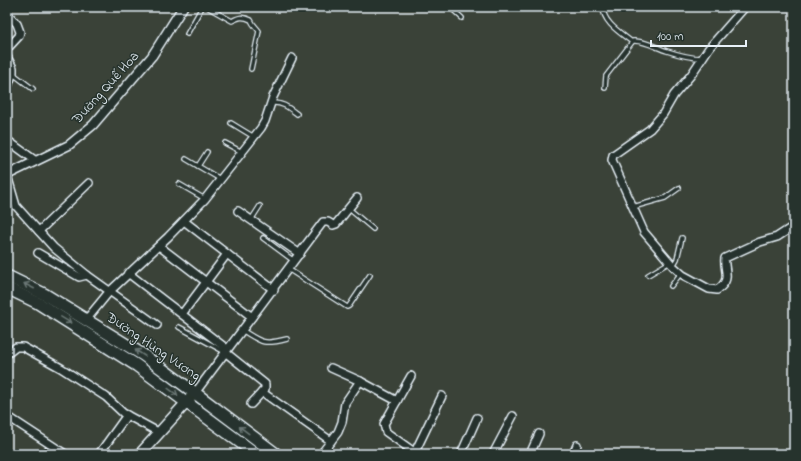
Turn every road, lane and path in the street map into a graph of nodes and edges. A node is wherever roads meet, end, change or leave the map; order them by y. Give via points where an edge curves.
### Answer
1 (183, 7) edge
2 (202, 7) edge
3 (207, 7) edge
4 (450, 7) edge
5 (603, 7) edge
6 (745, 7) edge
7 (7, 13) edge
8 (462, 18) dead end
9 (187, 34) dead end
10 (632, 42) junction
11 (7, 49) edge
12 (7, 57) edge
13 (292, 58) dead end
14 (703, 58) junction
15 (252, 69) dead end
16 (14, 72) junction
17 (7, 88) edge
18 (605, 88) dead end
19 (33, 89) dead end
20 (270, 103) junction
21 (297, 114) dead end
22 (231, 123) dead end
23 (254, 137) junction
24 (7, 140) edge
25 (225, 143) dead end
26 (206, 152) dead end
27 (242, 152) junction
28 (186, 159) dead end
29 (36, 161) junction
30 (198, 166) junction
31 (7, 175) edge
32 (220, 179) junction
33 (89, 183) dead end
34 (179, 184) dead end
35 (680, 188) dead end
36 (357, 198) dead end
37 (204, 199) junction
38 (260, 206) dead end
39 (632, 207) junction
40 (348, 208) junction
41 (238, 211) dead end
42 (251, 220) junction
43 (184, 221) junction
44 (794, 226) edge
45 (373, 229) dead end
46 (39, 231) junction
47 (263, 238) dead end
48 (682, 238) dead end
49 (159, 246) junction
50 (38, 253) dead end
51 (227, 254) junction
52 (300, 254) junction
53 (294, 261) junction
54 (672, 264) junction
55 (288, 269) junction
56 (128, 273) junction
57 (680, 273) junction
58 (370, 275) dead end
59 (648, 275) dead end
60 (7, 276) edge
61 (87, 276) junction
62 (206, 282) junction
63 (671, 286) dead end
64 (7, 288) edge
65 (274, 290) junction
66 (109, 292) junction
67 (182, 314) junction
68 (252, 317) junction
69 (86, 320) junction
70 (157, 325) dead end
71 (179, 327) dead end
72 (242, 330) junction
73 (287, 339) dead end
74 (226, 350) junction
75 (7, 354) edge
76 (331, 368) dead end
77 (411, 376) dead end
78 (360, 381) junction
79 (262, 392) junction
80 (195, 393) junction
81 (442, 396) dead end
82 (397, 401) junction
83 (187, 402) junction
84 (251, 404) dead end
85 (126, 415) junction
86 (7, 416) edge
87 (513, 416) dead end
88 (477, 418) dead end
89 (160, 433) junction
90 (540, 434) dead end
91 (331, 441) junction
92 (577, 445) dead end
93 (416, 453) edge
94 (65, 454) edge
95 (99, 454) edge
96 (140, 454) edge
97 (256, 454) edge
98 (276, 454) edge
99 (322, 454) edge
100 (461, 454) edge
101 (493, 454) edge
102 (530, 454) edge
103 (573, 454) edge

1 - 29 street, Đường Quế Hoa via 152,56 93,125 68,145
2 - 9 lane
3 - 15 lane via 232,21 246,17 257,28 259,32
4 - 8 lane
5 - 10 lane via 610,24
6 - 14 street
7 - 11 street via 17,24 20,32
10 - 14 lane via 641,42 682,56
10 - 18 lane via 606,76
12 - 16 street
13 - 20 street
14 - 39 street via 650,129 611,158
16 - 17 street
16 - 19 lane
20 - 21 lane via 282,104
20 - 23 street via 265,122
22 - 23 lane
23 - 27 street
24 - 29 street
25 - 27 lane
26 - 30 lane
27 - 32 street
28 - 30 lane
29 - 31 street, Đường Quế Hoa
30 - 32 lane
31 - 46 street via 16,206
32 - 37 street
33 - 46 street
34 - 37 lane
35 - 39 lane via 665,198
36 - 40 street
37 - 43 street
38 - 42 lane
39 - 54 street via 642,229
40 - 45 lane
40 - 52 street via 336,224 323,222
41 - 42 street
42 - 52 street
43 - 49 street
43 - 51 street
44 - 57 street via 777,237 725,258 727,273 723,284 717,290 709,289
46 - 61 street via 54,248
47 - 53 lane
48 - 54 lane via 677,259
49 - 56 street
49 - 62 street
50 - 61 street via 79,277
51 - 62 street
51 - 65 street
52 - 53 street
53 - 55 street
54 - 57 street
54 - 59 lane
55 - 58 lane via 347,307
55 - 65 street
56 - 66 street
56 - 67 street
57 - 63 lane
69 -> 60 highway, Đường Hùng Vương via 44,294
61 - 66 street
62 - 67 street
62 - 68 street
64 -> 83 highway, Đường Hùng Vương via 86,332
65 - 68 street
66 - 69 street
66 - 70 street
67 - 74 street
68 - 72 street
80 -> 69 highway, Đường Hùng Vương via 143,355
71 - 74 lane
72 - 73 lane via 265,343
72 - 74 street
74 - 79 street via 264,382 266,387
74 - 80 street
75 - 85 street via 16,347 23,347 106,397
76 - 78 street
77 - 82 street
78 - 82 street
78 - 91 street via 345,403 341,425
79 - 84 street
79 - 91 street
80 - 83 main road
98 -> 80 highway, Đường Hùng Vương
81 - 93 street
82 - 93 street via 384,428
83 - 89 main road
83 - 97 highway, Đường Hùng Vương
85 - 89 street
85 - 95 street
86 - 94 street
87 - 101 street
88 - 100 street
89 - 96 main road
90 - 102 street
91 - 99 street
92 - 103 street

